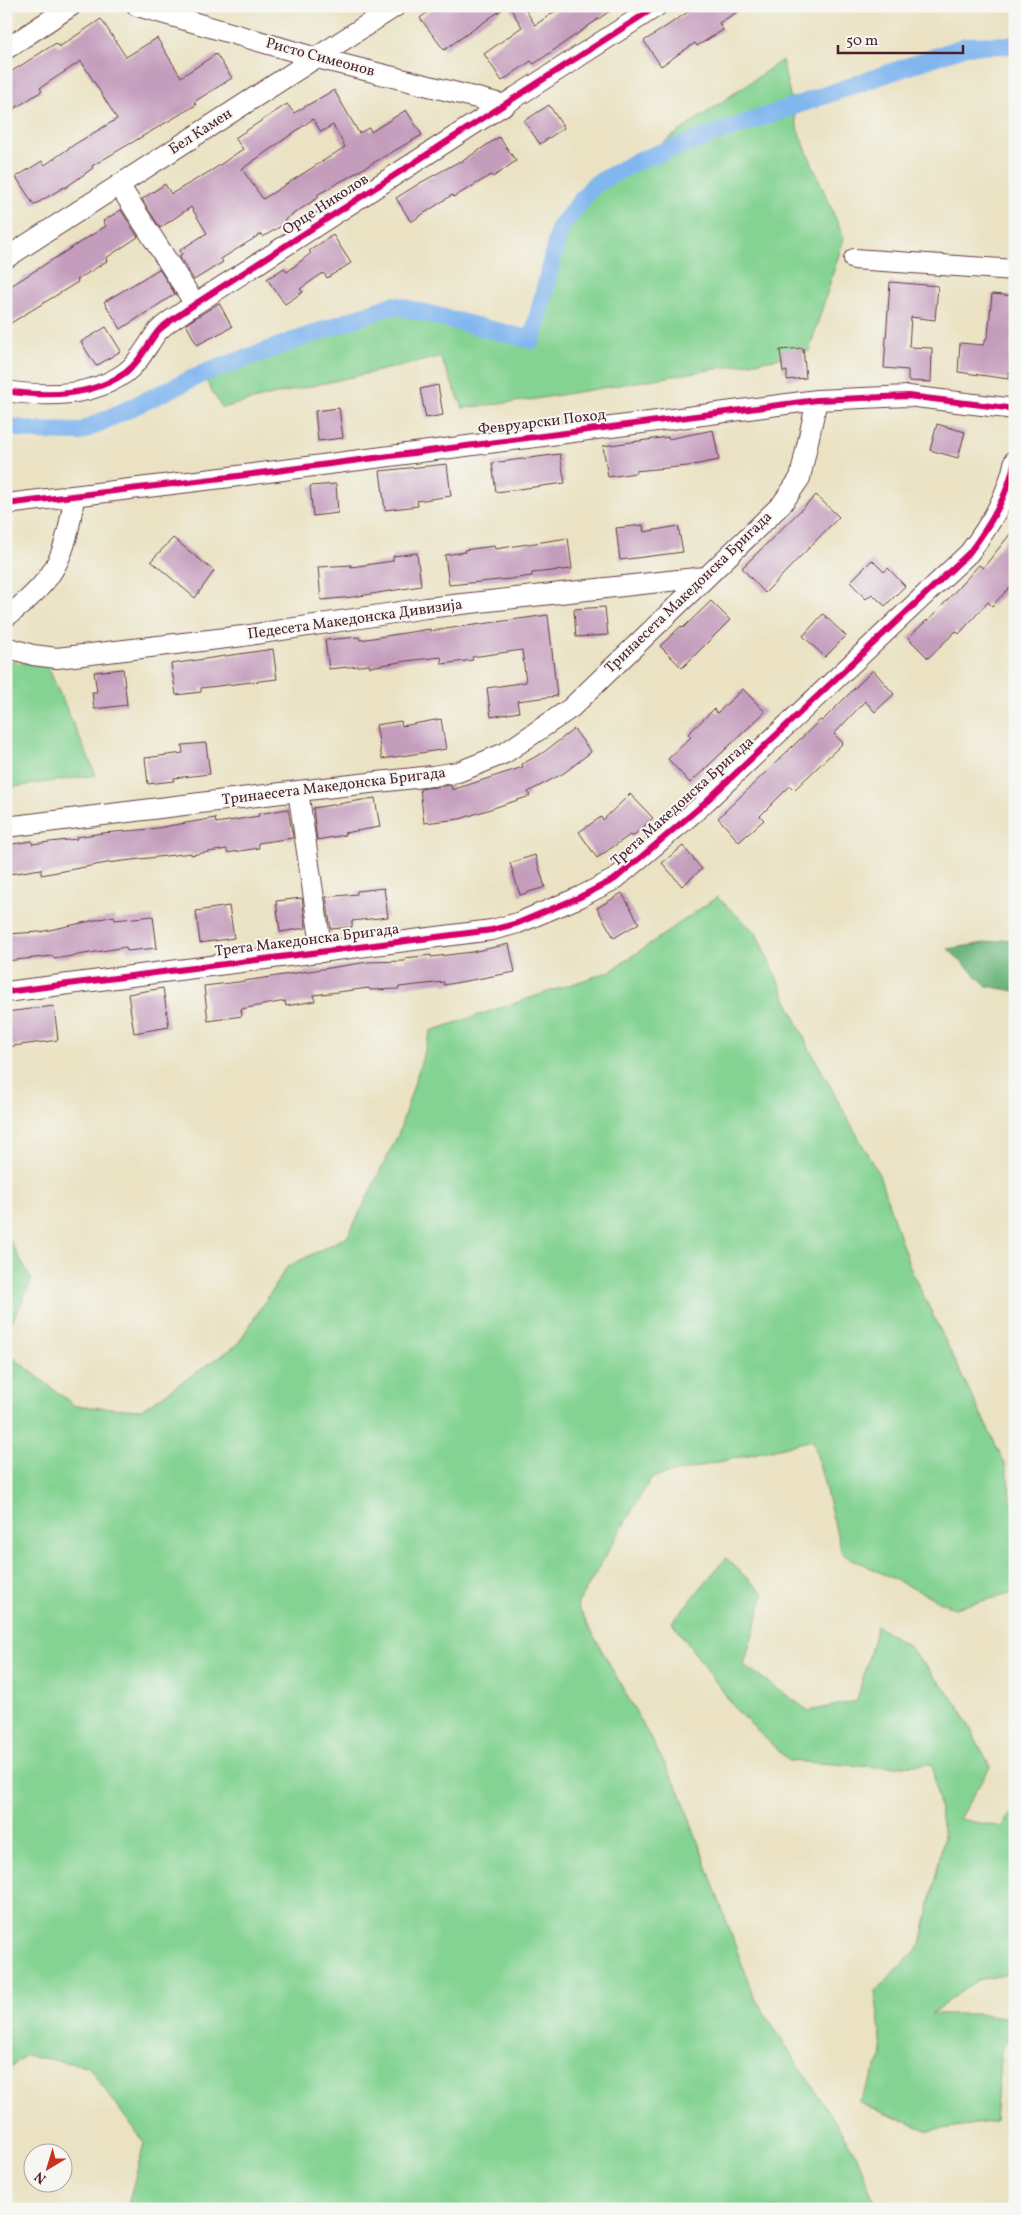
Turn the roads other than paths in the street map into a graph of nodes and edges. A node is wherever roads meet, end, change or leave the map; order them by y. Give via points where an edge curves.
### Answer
1 (71, 6) edge
2 (137, 6) edge
3 (396, 6) edge
4 (657, 6) edge
5 (6, 49) edge
6 (317, 58) junction
7 (505, 104) junction
8 (119, 185) junction
9 (6, 258) edge
10 (854, 259) dead end
11 (1015, 270) edge
12 (196, 304) junction
13 (6, 391) edge
14 (817, 400) junction
15 (1015, 409) edge
16 (1015, 460) edge
17 (74, 497) junction
18 (6, 504) edge
19 (706, 577) junction
20 (6, 617) edge
21 (6, 647) edge
22 (298, 790) junction
23 (6, 827) edge
24 (322, 952) junction
25 (6, 992) edge

1 - 5 street
2 - 6 street, Ристо Симеонов
3 - 6 street, Бел Камен
4 - 7 street, Орце Николов
6 - 7 street, Ристо Симеонов
6 - 8 street, Бел Камен
7 - 12 street, Орце Николов
8 - 9 street, Бел Камен
8 - 12 street
10 - 11 street
12 - 13 street, Орце Николов via 159,330 141,357 125,373 99,387 59,395
14 - 15 street, Февруарски Поход via 908,396
14 - 17 street, Февруарски Поход
14 - 19 street, Тринаесета Македонска Бригада via 804,469 794,491
16 - 24 street, Трета Македонска Бригада via 1002,503 969,553 699,808 614,879 518,923 492,930
17 - 18 street, Февруарски Поход
17 - 20 street via 68,534 53,572 35,594
19 - 21 street, Педесета Македонска Дивизија via 426,608 243,636 57,658
19 - 22 street, Тринаесета Македонска Бригада via 571,708 505,753 458,772
22 - 23 street, Тринаесета Македонска Бригада
22 - 24 street
24 - 25 street, Трета Македонска Бригада

